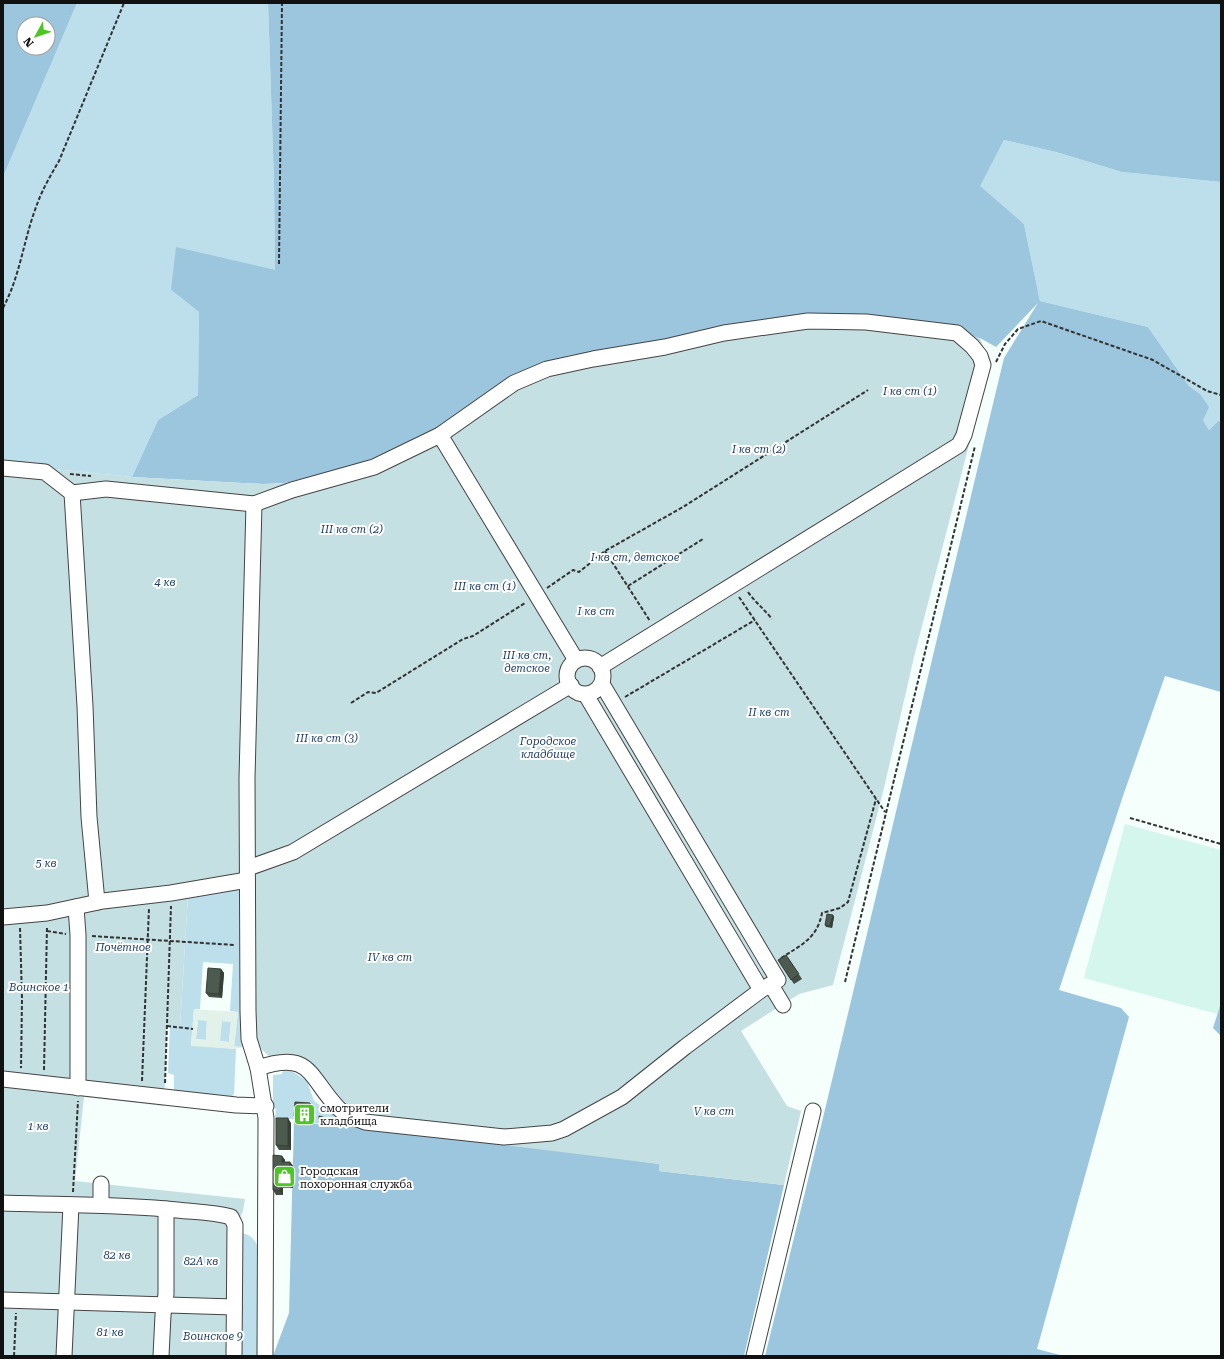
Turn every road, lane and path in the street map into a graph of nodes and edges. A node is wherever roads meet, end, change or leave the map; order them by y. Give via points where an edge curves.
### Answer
1 (124, 3) edge
2 (282, 3) edge
3 (278, 264) dead end
4 (3, 308) edge
5 (995, 366) dead end
6 (868, 390) dead end
7 (1221, 395) edge
8 (440, 436) junction
9 (976, 443) dead end
10 (3, 468) edge
11 (72, 493) junction
12 (254, 504) junction
13 (703, 539) dead end
14 (605, 551) junction
15 (736, 583) junction
16 (628, 586) junction
17 (536, 596) junction
18 (772, 619) dead end
19 (755, 620) junction
20 (657, 632) junction
21 (576, 660) junction
22 (600, 667) junction
23 (602, 684) junction
24 (571, 685) junction
25 (586, 695) junction
26 (351, 703) dead end
27 (614, 704) junction
28 (876, 798) junction
29 (885, 812) junction
30 (1130, 818) dead end
31 (1221, 844) edge
32 (248, 874) junction
33 (171, 893) junction
34 (150, 896) junction
35 (97, 902) junction
36 (76, 907) junction
37 (47, 913) junction
38 (19, 916) junction
39 (3, 917) edge
40 (46, 931) junction
41 (78, 935) junction
42 (148, 939) junction
43 (171, 940) junction
44 (248, 946) junction
45 (769, 965) junction
46 (846, 982) dead end
47 (766, 988) junction
48 (783, 1005) dead end
49 (167, 1026) junction
50 (193, 1028) dead end
51 (258, 1068) junction
52 (3, 1079) edge
53 (21, 1081) junction
54 (44, 1084) junction
55 (78, 1088) junction
56 (141, 1095) junction
57 (164, 1097) junction
58 (266, 1106) junction
59 (813, 1111) dead end
60 (101, 1184) dead end
61 (3, 1203) edge
62 (101, 1204) junction
63 (71, 1205) junction
64 (166, 1209) junction
65 (10, 1300) edge
66 (66, 1301) junction
67 (166, 1304) junction
68 (234, 1307) junction
69 (14, 1356) edge
70 (64, 1356) edge
71 (161, 1356) edge
72 (234, 1356) edge
73 (265, 1356) edge
74 (754, 1356) edge

1 - 4 path via 59,161 35,210 13,289
2 - 3 path
5 - 7 path via 1005,344 1018,329 1041,321 1153,360 1207,391
6 - 14 path via 683,507
8 - 12 street via 374,467 292,490
8 - 15 street via 514,383 547,369 724,333 808,321 866,322 957,333 972,346 983,365 959,445
8 - 17 street
9 - 29 path
10 - 11 street via 45,472
11 - 12 street via 106,489
11 - 35 street via 89,817
12 - 32 street via 248,706
13 - 16 path
14 - 16 path
14 - 17 path via 579,572 573,570
15 - 18 path
15 - 19 path
15 - 20 street
16 - 20 path
17 - 21 street
17 - 26 path via 376,693 368,692
19 - 27 path
19 - 28 path
20 - 22 street
21 - 22 street via 592,660
21 - 24 street via 568,670
22 - 23 street via 604,676
23 - 25 street
23 - 27 street
24 - 25 street via 578,693
24 - 32 street via 293,852
25 - 47 street
27 - 45 street
28 - 29 path
28 - 45 path via 848,902 840,908 822,913 819,927 813,936
29 - 46 path
30 - 31 path
32 - 33 street
32 - 44 street
33 - 34 street
33 - 43 path
34 - 35 street
34 - 42 path
35 - 36 street
36 - 37 street
36 - 41 street
37 - 38 street
37 - 40 path
38 - 39 street
38 - 53 path
40 - 41 path
40 - 54 path
41 - 42 path
41 - 55 street
42 - 43 path
42 - 56 path
43 - 44 path
43 - 49 path
44 - 51 street via 249,1039
45 - 47 street via 778,980
47 - 48 street
47 - 51 street via 622,1097 552,1133 504,1137 365,1122 338,1108 311,1072 298,1063 272,1063
49 - 50 path
49 - 57 path
51 - 58 street
52 - 53 street
53 - 54 street
54 - 55 street
55 - 56 street
55 - 63 path
56 - 57 street
57 - 58 street
58 - 73 street
59 - 74 street
60 - 62 street
61 - 63 street
62 - 63 street
62 - 64 street
63 - 66 street
64 - 67 street
64 - 68 street via 232,1217 235,1225
65 - 66 street
65 - 69 path
66 - 67 street
66 - 70 street
67 - 68 street
67 - 71 street
68 - 72 street

